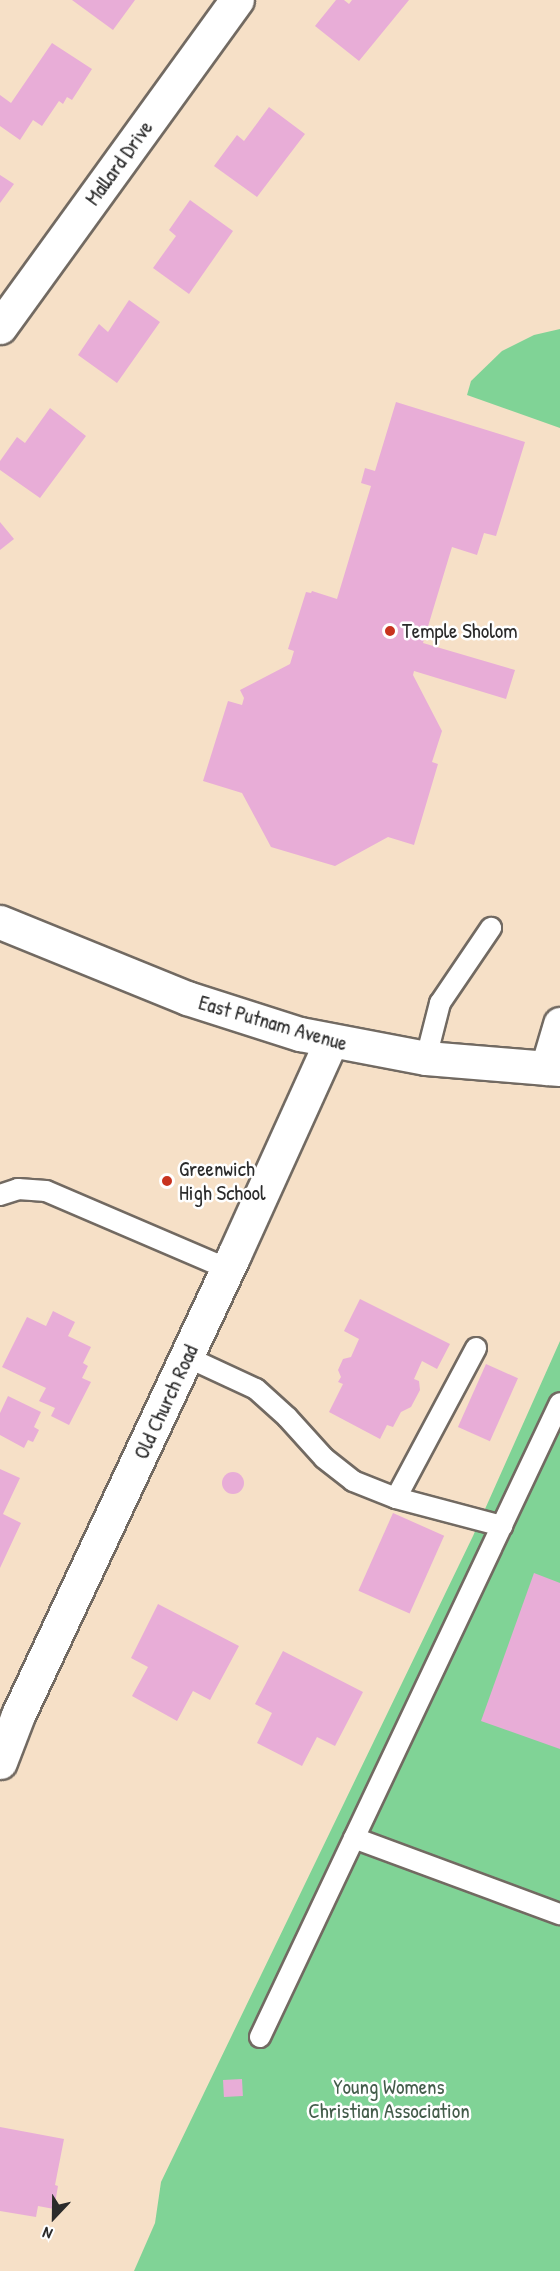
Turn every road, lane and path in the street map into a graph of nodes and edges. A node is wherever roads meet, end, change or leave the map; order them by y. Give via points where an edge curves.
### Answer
1 (237, 0) edge
2 (0, 327) edge
3 (0, 922) edge
4 (492, 928) dead end
5 (560, 1024) edge
6 (331, 1041) junction
7 (426, 1058) junction
8 (553, 1068) edge
9 (0, 1195) edge
10 (228, 1269) junction
11 (476, 1348) dead end
12 (187, 1357) junction
13 (560, 1403) edge
14 (396, 1498) junction
15 (502, 1526) junction
16 (0, 1762) edge
17 (354, 1838) junction
18 (560, 1914) edge
19 (260, 2037) dead end

1 - 2 street, Mallard Drive
3 - 6 street, East Putnam Avenue via 187,998 300,1035
4 - 7 lane via 440,1003
5 - 8 street
6 - 7 street, East Putnam Avenue
6 - 10 street, Old Church Road
7 - 8 street, East Putnam Avenue
9 - 10 lane via 18,1189 46,1191
10 - 12 street, Old Church Road
11 - 14 lane
12 - 14 lane via 256,1389 324,1458 353,1481
12 - 16 street, Old Church Road via 18,1715
13 - 15 lane
14 - 15 lane
15 - 17 lane
17 - 18 lane
17 - 19 lane

